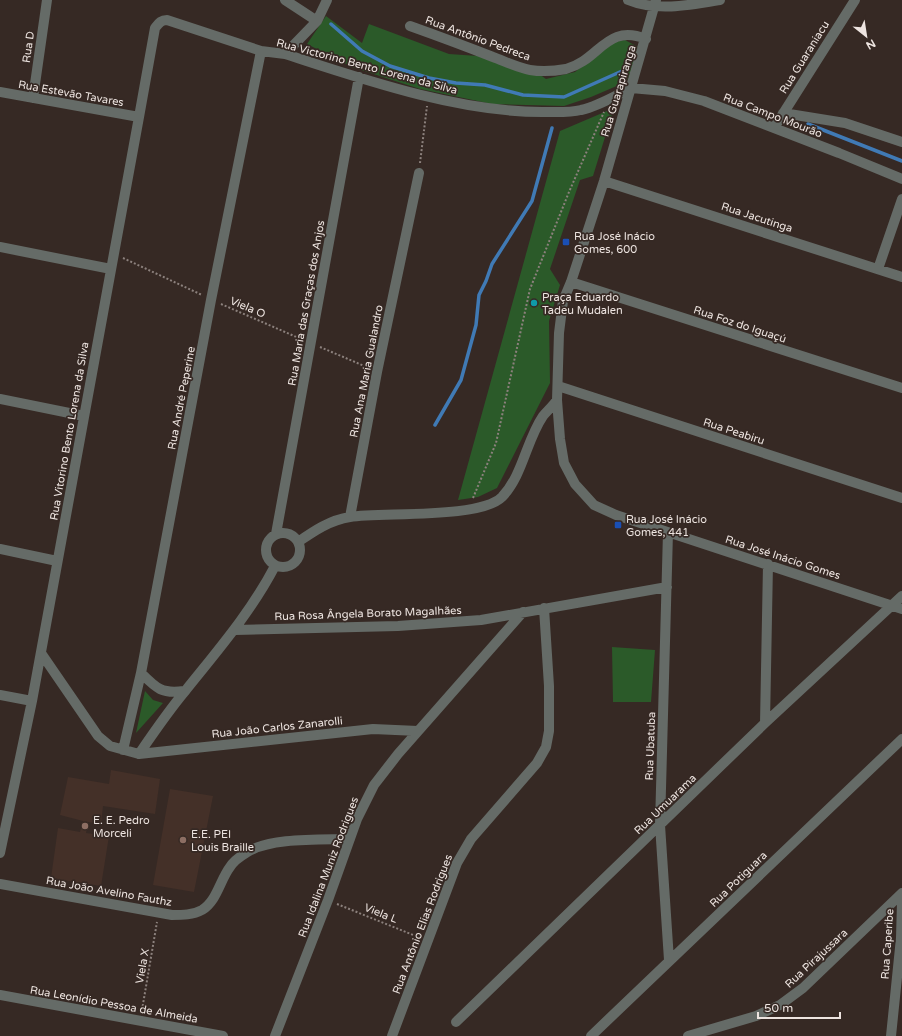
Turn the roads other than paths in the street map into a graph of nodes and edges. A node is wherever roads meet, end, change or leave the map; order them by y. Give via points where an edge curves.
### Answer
1 (47, 0) edge
2 (285, 0) edge
3 (327, 0) edge
4 (628, 0) edge
5 (720, 0) edge
6 (655, 3) edge
7 (851, 3) edge
8 (167, 20) joint
9 (317, 21) junction
10 (410, 26) dead end
11 (646, 39) junction
12 (261, 51) junction
13 (285, 54) junction
14 (359, 77) junction
15 (631, 88) junction
16 (0, 92) edge
17 (32, 98) junction
18 (783, 113) junction
19 (139, 117) junction
20 (774, 128) junction
21 (902, 142) edge
22 (419, 173) road end
23 (902, 179) edge
24 (604, 181) junction
25 (902, 199) edge
26 (0, 247) edge
27 (111, 269) junction
28 (878, 269) junction
29 (902, 277) edge
30 (571, 282) junction
31 (558, 386) junction
32 (902, 388) edge
33 (0, 399) edge
34 (557, 400) junction
35 (84, 416) junction
36 (902, 498) edge
37 (350, 517) junction
38 (668, 532) junction
39 (276, 534) junction
40 (298, 542) junction
41 (0, 549) edge
42 (57, 561) junction
43 (768, 564) junction
44 (275, 566) junction
45 (667, 587) junction
46 (902, 596) edge
47 (544, 608) junction
48 (898, 608) edge
49 (522, 612) junction
50 (234, 630) junction
51 (41, 653) junction
52 (141, 673) junction
53 (184, 691) junction
54 (0, 695) edge
55 (32, 701) junction
56 (765, 723) junction
57 (418, 731) junction
58 (902, 739) edge
59 (123, 750) junction
60 (138, 754) junction
61 (660, 825) junction
62 (350, 839) junction
63 (0, 851) edge
64 (0, 884) edge
65 (902, 893) edge
66 (902, 902) edge
67 (669, 960) junction
68 (0, 995) edge
69 (456, 1022) dead end
70 (603, 1024) junction
71 (223, 1036) edge
72 (275, 1036) edge
73 (392, 1036) edge
74 (591, 1036) edge
75 (602, 1036) edge
76 (688, 1036) edge
77 (891, 1036) edge

1 - 17 street, Rua D
2 - 9 street
3 - 9 street
4 - 6 street via 638,4
5 - 6 street via 690,5
6 - 11 street, Rua Guarapiranga
7 - 18 street, Rua Guaraniacu
8 - 12 street, Rua Victorino Bento Lorena da Silva
8 - 19 street, Rua Vitorino Bento Lorena da Silva via 162,20 156,28
9 - 13 street
10 - 11 street, Rua Antônio Pedreca via 529,70 550,71 568,68 623,34 633,34
11 - 15 street, Rua Guarapiranga
12 - 13 street, Rua Victorino Bento Lorena da Silva
12 - 52 street, Rua André Peperine
13 - 14 street, Rua Victorino Bento Lorena da Silva
14 - 15 street, Rua Victorino Bento Lorena da Silva via 428,96 523,112 581,110
14 - 39 street, Rua Maria das Graças dos Anjos
15 - 20 street, Rua Campo Mourão via 665,91 704,101
15 - 24 street, Rua Guarapiranga
16 - 17 street, Rua Estevão Tavares
17 - 19 street, Rua Estevão Tavares
18 - 20 street, Rua Guaraniacu
18 - 21 street via 845,123
19 - 27 street, Rua Vitorino Bento Lorena da Silva
20 - 23 street, Rua Campo Mourão
22 - 37 street, Rua Ana Maria Gualandro via 377,372
24 - 28 street, Rua Jacutinga
24 - 30 street, Rua José Inácio Gomes
25 - 28 street
26 - 27 street
27 - 35 street, Rua Vitorino Bento Lorena da Silva
28 - 29 street, Rua Jacutinga
30 - 31 street, Rua José Inácio Gomes via 563,301 559,333
30 - 32 street, Rua Foz do Iguaçú
31 - 34 street, Rua José Inácio Gomes
31 - 36 street, Rua Peabiru
33 - 35 street
34 - 37 street via 543,417 515,476 501,498 486,505 429,514
34 - 38 street, Rua José Inácio Gomes via 564,463 574,484 594,505
35 - 42 street, Rua Vitorino Bento Lorena da Silva
37 - 40 street via 324,525
38 - 43 street, Rua José Inácio Gomes
38 - 45 street, Rua Ubatuba
39 - 40 street via 286,533
39 - 44 street via 265,547 267,558
40 - 44 street via 300,552 295,562 286,568
41 - 42 street
42 - 51 street, Rua Vitorino Bento Lorena da Silva
43 - 48 street, Rua José Inácio Gomes
43 - 56 street
44 - 50 street via 262,591
45 - 47 street, Rua Rosa Ângela Borato Magalhães
45 - 61 street, Rua Ubatuba
46 - 48 street, Rua Umuarama
47 - 49 street, Rua Rosa Ângela Borato Magalhães
47 - 73 street, Rua Antônio Elias Rodrigues via 550,731 546,747 537,763 471,839 457,863
48 - 56 street, Rua Umuarama
49 - 50 street, Rua Rosa Ângela Borato Magalhães via 481,620 398,626
49 - 57 street, Rua Idalina Muniz Rodrigues
50 - 53 street
51 - 55 street, Rua Vitorino Bento Lorena da Silva
51 - 59 street via 98,736 110,746
52 - 53 street via 155,687 165,692
52 - 59 street, Rua André Peperine
53 - 60 street
54 - 55 street
55 - 63 street, Rua Vitorino Bento Lorena da Silva
56 - 61 street, Rua Umuarama
57 - 60 street, Rua João Carlos Zanarolli via 373,729
57 - 62 street, Rua Idalina Muniz Rodrigues via 374,785
58 - 67 street, Rua Potiguara
59 - 60 street
61 - 67 street, Rua Ubatuba
61 - 69 street, Rua Umuarama
62 - 64 street, Rua João Avelino Fauthz via 299,840 271,844 247,852 230,866 214,898 203,910 190,914 159,913
62 - 72 street, Rua Idalina Muniz Rodrigues
65 - 76 street, Rua Pirajussara via 803,988 780,1005 756,1016
66 - 77 street, Rua Caperibe
67 - 70 street, Rua Potiguara
68 - 71 street, Rua Leonídio Pessoa de Almeida
70 - 74 street, Rua Potiguara
70 - 75 street

